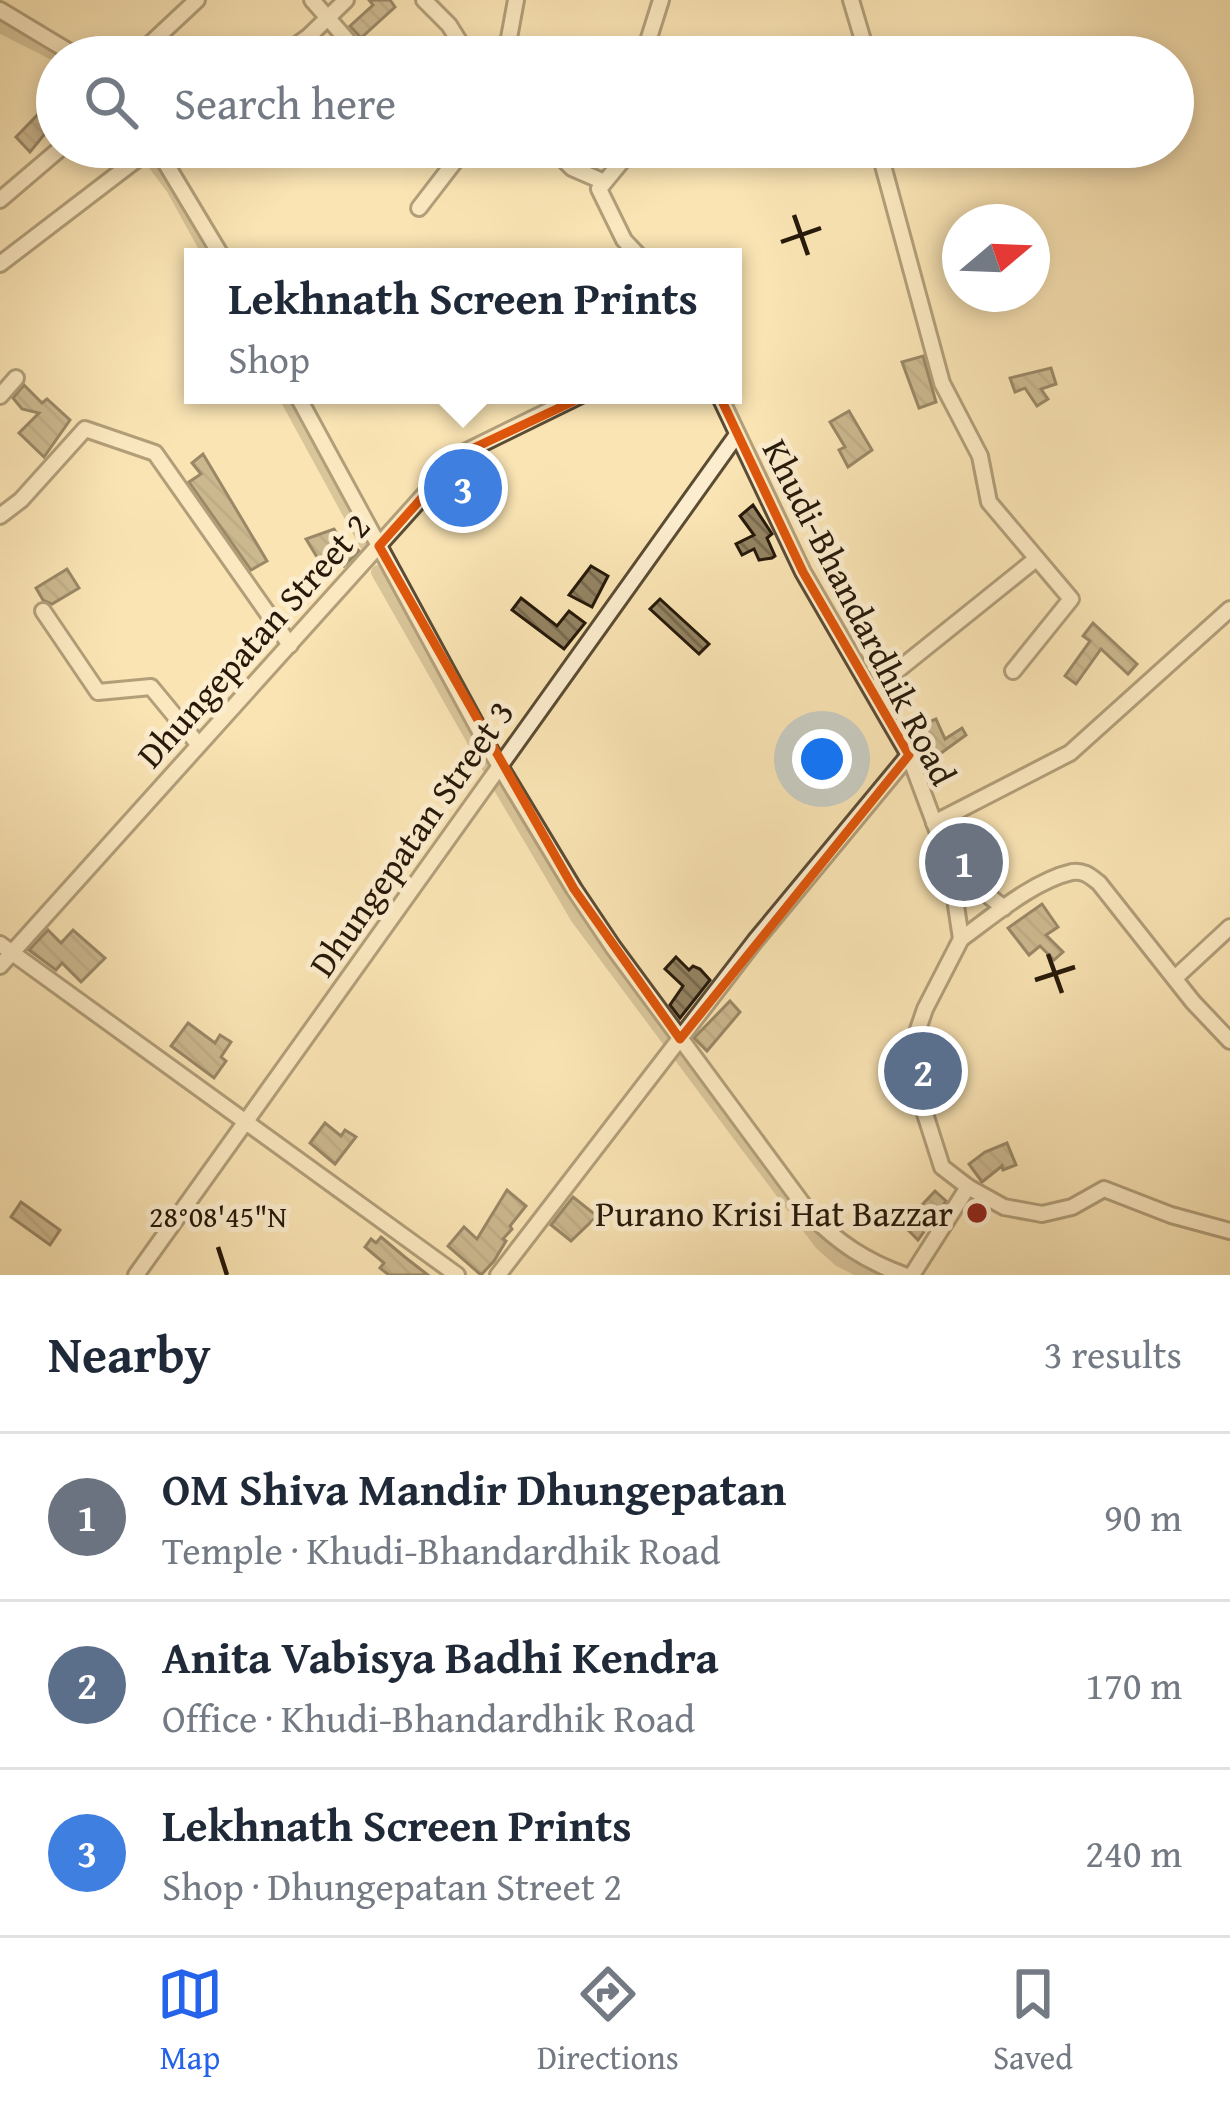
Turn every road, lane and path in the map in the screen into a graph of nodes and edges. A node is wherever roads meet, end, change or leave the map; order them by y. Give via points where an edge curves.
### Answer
1 (196, 0) edge
2 (312, 0) edge
3 (346, 0) edge
4 (424, 0) edge
5 (516, 0) edge
6 (661, 0) edge
7 (850, 0) edge
8 (0, 10) edge
9 (330, 17) junction
10 (43, 36) edge
11 (158, 36) edge
12 (306, 36) edge
13 (345, 36) edge
14 (456, 36) edge
15 (509, 36) edge
16 (650, 36) edge
17 (861, 36) edge
18 (37, 168) edge
19 (126, 168) edge
20 (167, 168) edge
21 (450, 168) edge
22 (572, 168) edge
23 (616, 168) edge
24 (884, 168) edge
25 (602, 182) junction
26 (0, 200) edge
27 (419, 208) dead end
28 (216, 248) edge
29 (632, 248) edge
30 (0, 264) edge
31 (16, 378) dead end
32 (0, 396) edge
33 (302, 404) edge
34 (559, 404) edge
35 (723, 404) edge
36 (736, 436) junction
37 (0, 516) edge
38 (379, 546) junction
39 (1036, 560) junction
40 (1230, 609) edge
41 (43, 611) dead end
42 (290, 645) junction
43 (1013, 671) dead end
44 (873, 690) junction
45 (198, 744) junction
46 (909, 754) junction
47 (501, 767) junction
48 (934, 824) junction
49 (950, 865) junction
50 (1004, 908) junction
51 (1230, 927) edge
52 (961, 939) junction
53 (5, 948) edge
54 (0, 966) edge
55 (1175, 979) junction
56 (1230, 1041) edge
57 (676, 1045) junction
58 (247, 1121) junction
59 (968, 1187) junction
60 (1230, 1231) edge
61 (136, 1275) edge
62 (457, 1275) edge
63 (498, 1275) edge
64 (908, 1275) edge

1 - 11 street
2 - 9 street
3 - 9 street
4 - 14 street
5 - 15 street
6 - 16 street
7 - 17 street
8 - 10 street
9 - 12 street
9 - 13 street
18 - 26 street
19 - 30 street
20 - 28 street
21 - 27 street
22 - 25 street
23 - 25 street
24 - 39 street via 942,383 980,456 989,502
25 - 29 street via 603,205
31 - 32 street
33 - 38 street
34 - 38 street, Dhungepatan Street 2 via 460,454
35 - 36 street, Khudi-Bhandardhik Road
36 - 44 street, Khudi-Bhandardhik Road
36 - 47 street, Dhungepatan Street 3
37 - 42 street via 85,429 155,453
38 - 42 street, Dhungepatan Street 2
38 - 47 street
39 - 43 street via 1071,599
39 - 44 street
40 - 48 street via 1070,753
41 - 45 street via 98,692 151,687
42 - 45 street, Dhungepatan Street 2
44 - 46 street, Khudi-Bhandardhik Road
45 - 53 street, Dhungepatan Street 2
46 - 48 street, Khudi-Bhandardhik Road
46 - 57 street
47 - 57 street
47 - 58 street, Dhungepatan Street 3
48 - 49 street, Khudi-Bhandardhik Road
49 - 50 street
49 - 52 street, Khudi-Bhandardhik Road
50 - 52 street
50 - 55 street via 1085,872
51 - 55 street
52 - 59 street via 925,1009 911,1070 942,1167
53 - 54 street, Dhungepatan Street 2
53 - 58 street
55 - 56 street
57 - 63 street
57 - 64 street via 836,1241
58 - 61 street, Dhungepatan Street 3
58 - 62 street
59 - 60 street via 1004,1207 1042,1214 1104,1189
59 - 64 street

